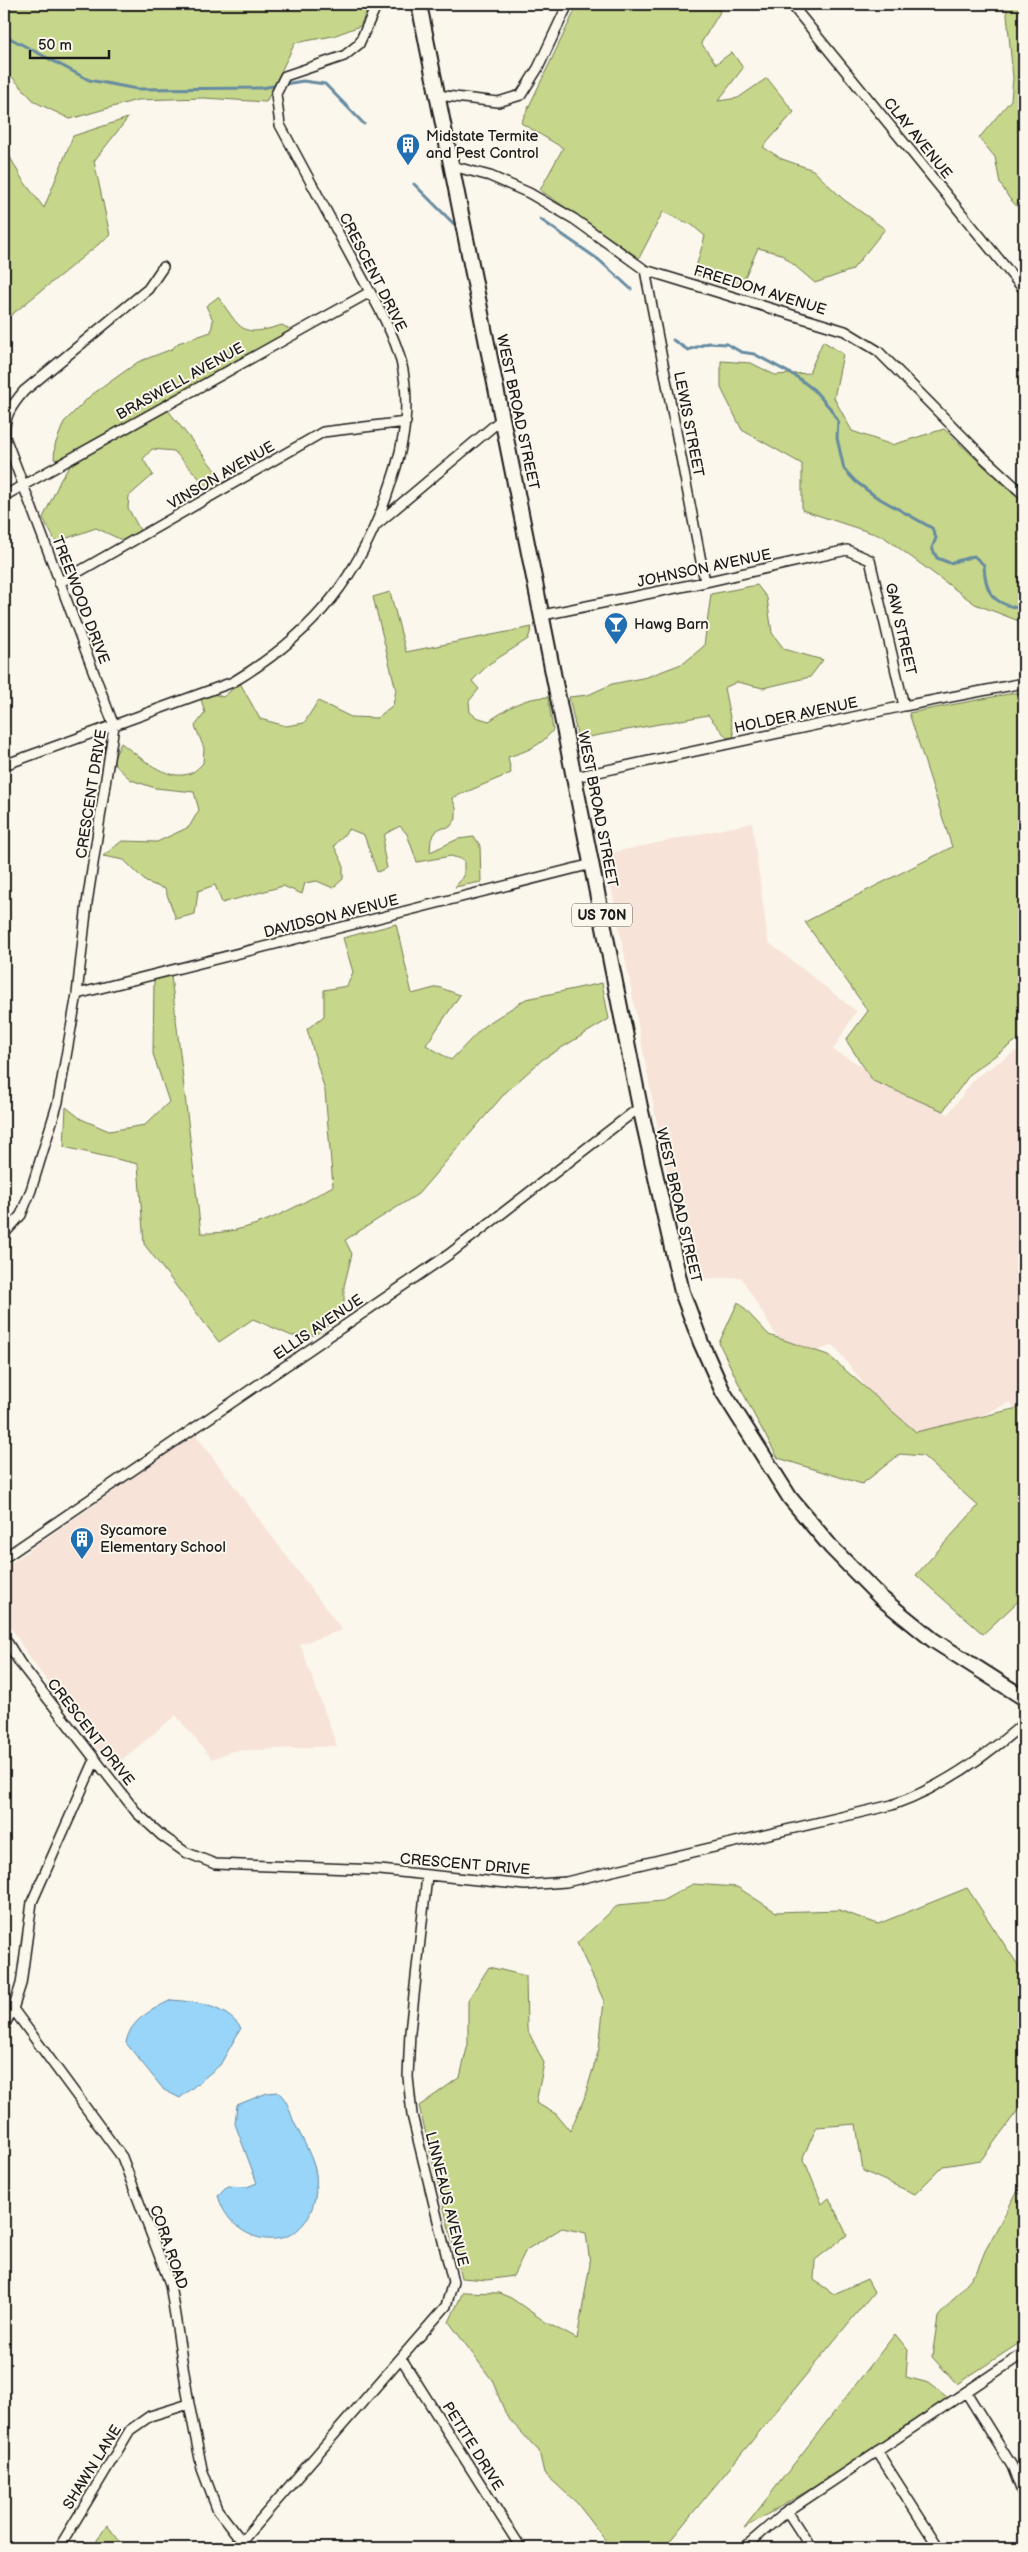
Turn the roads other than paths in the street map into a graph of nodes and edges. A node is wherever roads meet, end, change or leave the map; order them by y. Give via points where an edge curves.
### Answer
1 (377, 4) edge
2 (419, 4) edge
3 (568, 4) edge
4 (791, 4) edge
5 (437, 95) junction
6 (452, 166) junction
7 (163, 267) dead end
8 (645, 270) junction
9 (1024, 290) edge
10 (370, 292) junction
11 (503, 418) junction
12 (406, 422) junction
13 (24, 484) junction
14 (1024, 494) edge
15 (4, 496) edge
16 (377, 525) junction
17 (870, 560) joint
18 (706, 582) junction
19 (59, 583) junction
20 (543, 615) junction
21 (1024, 683) edge
22 (904, 706) junction
23 (114, 726) junction
24 (4, 765) edge
25 (575, 777) junction
26 (592, 864) junction
27 (77, 994) junction
28 (640, 1107) junction
29 (4, 1234) edge
30 (4, 1558) edge
31 (4, 1637) edge
32 (1024, 1698) edge
33 (1024, 1723) edge
34 (95, 1760) junction
35 (427, 1876) junction
36 (13, 2009) junction
37 (4, 2026) edge
38 (1024, 2353) edge
39 (401, 2358) junction
40 (966, 2392) junction
41 (189, 2404) junction
42 (877, 2451) junction
43 (1024, 2497) edge
44 (787, 2511) junction
45 (244, 2545) edge
46 (59, 2548) edge
47 (521, 2548) edge
48 (744, 2548) edge
49 (811, 2548) edge
50 (939, 2548) edge

1 - 10 street, CRESCENT DRIVE via 359,44 344,56 285,76 276,94 280,125
2 - 5 main road, WEST BROAD STREET / US 70N
3 - 5 street via 538,68 521,95 498,102
4 - 9 street, CLAY AVENUE
5 - 6 main road, WEST BROAD STREET / US 70N
6 - 8 street, FREEDOM AVENUE via 490,176 529,193 574,219
6 - 11 main road, WEST BROAD STREET / US 70N
7 - 13 street, TREEWOOD DRIVE via 148,289 24,391 12,405 4,423 5,436
8 - 14 street, FREEDOM AVENUE via 846,331 878,351
8 - 18 street, LEWIS STREET
10 - 12 street, CRESCENT DRIVE via 386,321 400,359 406,389
10 - 13 street, BRASWELL AVENUE
11 - 16 street
11 - 20 main road, WEST BROAD STREET / US 70N
12 - 16 street, CRESCENT DRIVE via 400,458
12 - 19 street, VINSON AVENUE via 323,432
13 - 15 street, BRASWELL AVENUE
13 - 19 street, TREEWOOD DRIVE
16 - 23 street, CRESCENT DRIVE via 345,583 290,644 233,682
17 - 18 street, JOHNSON AVENUE via 847,550
17 - 22 street, GAW STREET
18 - 20 street, JOHNSON AVENUE
19 - 23 street, TREEWOOD DRIVE
20 - 25 main road, WEST BROAD STREET / US 70N
21 - 22 street, HOLDER AVENUE
22 - 25 street, HOLDER AVENUE
23 - 24 street
23 - 27 street, CRESCENT DRIVE via 87,903
25 - 26 main road, WEST BROAD STREET / US 70N
26 - 27 street, DAVIDSON AVENUE
26 - 28 main road, WEST BROAD STREET / US 70N
27 - 29 street, CRESCENT DRIVE via 58,1102 21,1215
28 - 30 street, ELLIS AVENUE via 448,1255
28 - 32 main road, WEST BROAD STREET / US 70N via 682,1292 723,1392 755,1446 790,1498 831,1547 881,1598 933,1640
31 - 34 street, CRESCENT DRIVE via 20,1663
33 - 35 street, CRESCENT DRIVE via 957,1774 922,1794 858,1815 566,1882 525,1885
34 - 35 street, CRESCENT DRIVE via 137,1813 160,1835 185,1852 215,1864 380,1870
34 - 36 street via 32,1902 21,1984
35 - 39 street, LINNEAUS AVENUE via 408,2077 412,2115 453,2282 446,2306
36 - 37 street
36 - 41 street, CORA ROAD via 122,2156 170,2284
38 - 40 street
39 - 45 street, LINNEAUS AVENUE
39 - 47 street, PETITE DRIVE
40 - 42 street
40 - 43 street via 1012,2466
41 - 45 street, CORA ROAD via 202,2469 217,2509
41 - 46 street, SHAWN LANE via 150,2416 130,2430
42 - 44 street
42 - 50 street
44 - 48 street
44 - 49 street

